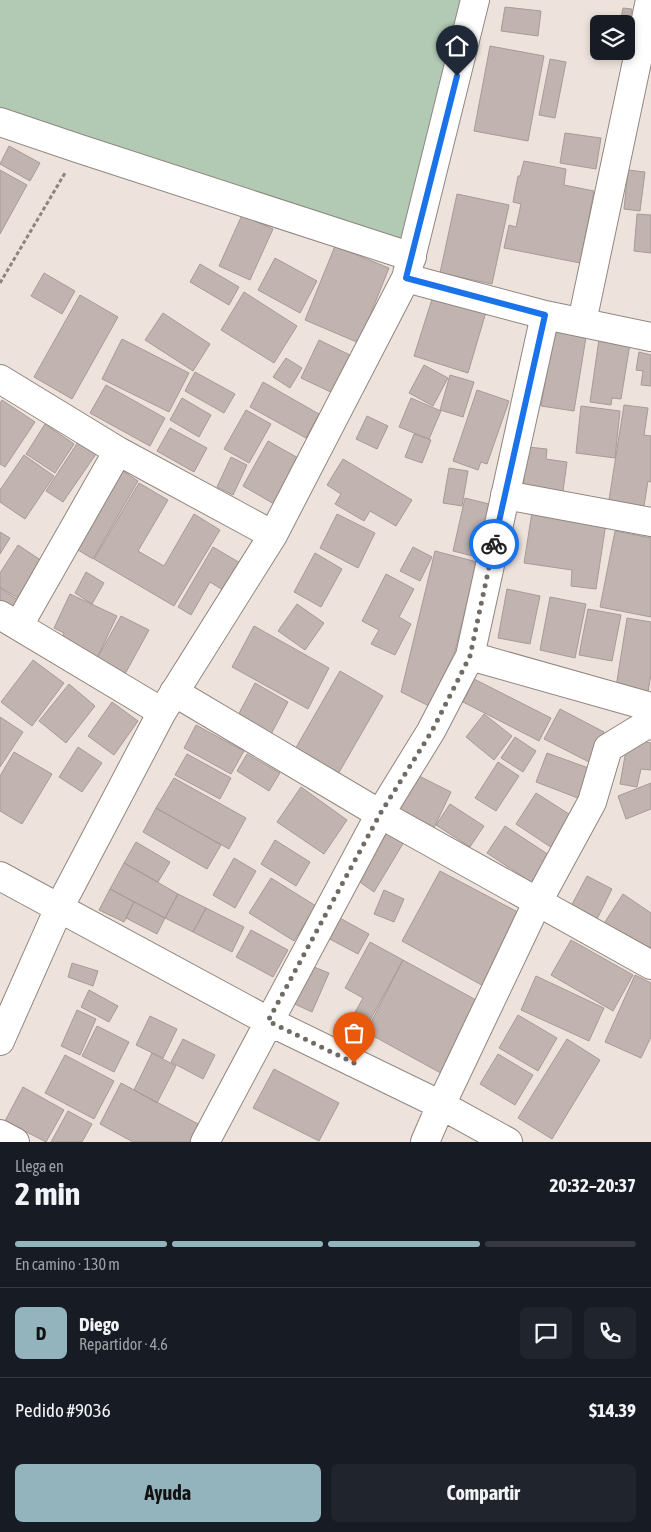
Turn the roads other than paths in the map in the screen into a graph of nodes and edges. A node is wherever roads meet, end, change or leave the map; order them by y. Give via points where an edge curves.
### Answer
1 (475, 0) edge
2 (650, 0) edge
3 (0, 122) edge
4 (409, 268) junction
5 (545, 315) junction
6 (582, 322) junction
7 (651, 337) edge
8 (0, 379) edge
9 (118, 452) junction
10 (505, 495) junction
11 (651, 522) edge
12 (273, 535) junction
13 (9, 620) edge
14 (470, 656) junction
15 (168, 702) junction
16 (651, 707) edge
17 (651, 725) edge
18 (380, 814) junction
19 (0, 876) edge
20 (537, 903) junction
21 (58, 908) junction
22 (651, 965) edge
23 (268, 1021) junction
24 (0, 1041) edge
25 (441, 1105) junction
26 (0, 1134) edge
27 (15, 1142) edge
28 (205, 1142) edge
29 (425, 1142) edge
30 (508, 1142) edge

1 - 4 street
2 - 6 street
3 - 4 street
4 - 5 street
4 - 12 street
5 - 6 street
5 - 10 street
6 - 7 street
8 - 9 street
9 - 12 street
9 - 13 street
10 - 11 street
10 - 14 street
12 - 15 street
13 - 15 street
14 - 16 street
14 - 18 street via 432,731
15 - 18 street
15 - 21 street
17 - 20 street via 608,748 592,802
18 - 20 street
18 - 23 street
19 - 21 street
20 - 22 street
20 - 25 street
21 - 23 street
21 - 24 street
23 - 25 street
23 - 28 street
25 - 29 street
25 - 30 street
26 - 27 street

